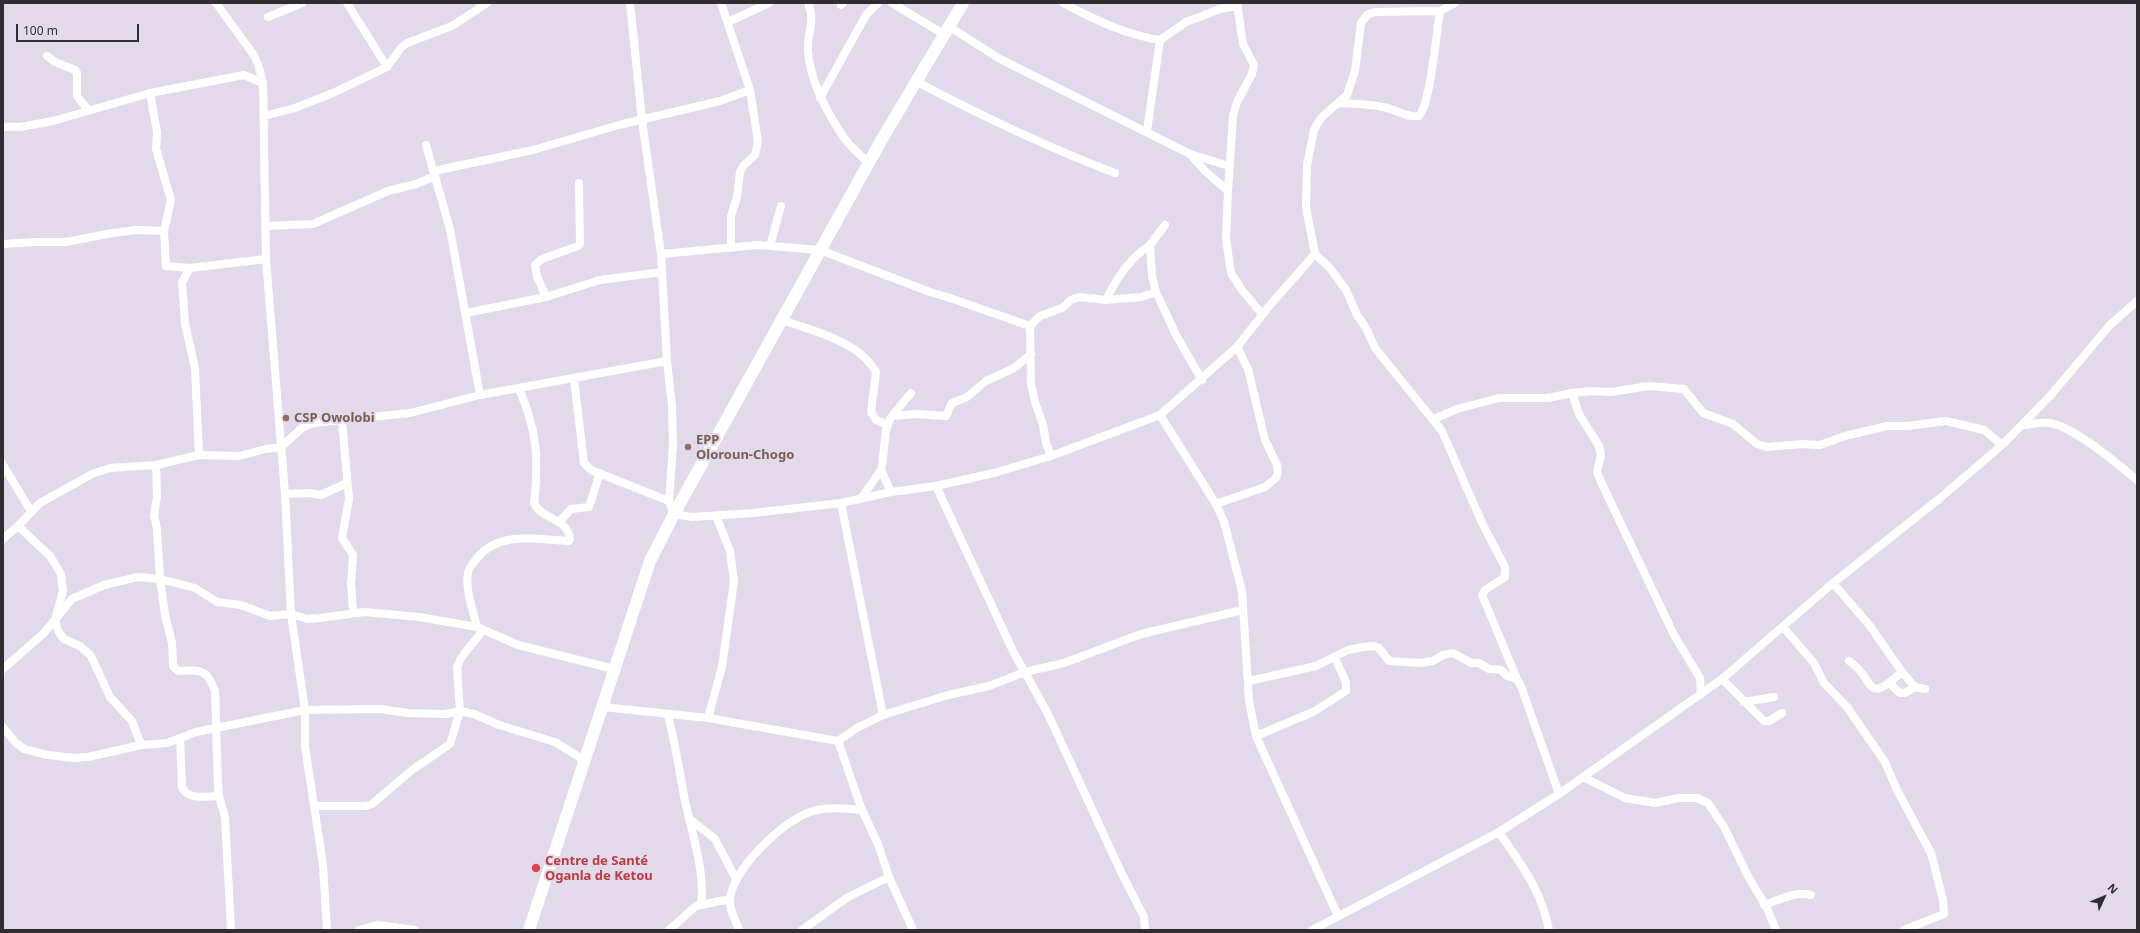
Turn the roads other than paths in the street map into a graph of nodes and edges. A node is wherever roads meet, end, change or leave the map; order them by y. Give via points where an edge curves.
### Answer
1 (216, 3) edge
2 (302, 3) edge
3 (347, 3) edge
4 (487, 3) edge
5 (630, 3) edge
6 (721, 3) edge
7 (769, 3) edge
8 (808, 3) edge
9 (878, 3) edge
10 (892, 3) edge
11 (963, 3) edge
12 (1063, 3) edge
13 (1376, 3) edge
14 (1455, 3) edge
15 (1237, 4) edge
16 (1440, 11) junction
17 (1375, 12) junction
18 (268, 17) dead end
19 (728, 22) junction
20 (947, 31) junction
21 (1160, 40) junction
22 (47, 56) dead end
23 (258, 64) junction
24 (387, 67) junction
25 (244, 75) junction
26 (917, 82) junction
27 (263, 83) junction
28 (750, 90) junction
29 (150, 93) junction
30 (820, 98) junction
31 (1339, 103) junction
32 (88, 110) junction
33 (264, 116) junction
34 (642, 120) junction
35 (3, 127) edge
36 (1147, 131) junction
37 (426, 146) dead end
38 (1190, 154) junction
39 (868, 163) junction
40 (1229, 166) junction
41 (435, 173) junction
42 (1115, 173) dead end
43 (579, 183) dead end
44 (1228, 191) junction
45 (781, 206) dead end
46 (1165, 225) dead end
47 (266, 226) junction
48 (164, 231) junction
49 (3, 244) edge
50 (1150, 245) junction
51 (770, 246) junction
52 (731, 248) junction
53 (820, 250) junction
54 (661, 254) junction
55 (1316, 254) junction
56 (266, 259) junction
57 (190, 268) junction
58 (662, 272) junction
59 (1156, 292) junction
60 (546, 297) junction
61 (1106, 300) junction
62 (2137, 301) edge
63 (466, 313) junction
64 (1262, 314) junction
65 (782, 320) junction
66 (1030, 326) junction
67 (1237, 347) junction
68 (1031, 354) junction
69 (666, 361) junction
70 (574, 379) junction
71 (1202, 380) junction
72 (519, 389) junction
73 (911, 393) dead end
74 (1572, 393) junction
75 (480, 395) junction
76 (1160, 415) junction
77 (892, 416) junction
78 (1434, 419) junction
79 (342, 421) junction
80 (888, 425) junction
81 (2024, 425) junction
82 (2002, 446) junction
83 (281, 447) junction
84 (198, 455) junction
85 (1051, 456) junction
86 (3, 465) edge
87 (156, 465) junction
88 (881, 470) junction
89 (600, 474) junction
90 (2137, 480) edge
91 (347, 483) junction
92 (936, 486) junction
93 (891, 492) junction
94 (285, 494) junction
95 (862, 497) junction
96 (670, 501) junction
97 (841, 503) junction
98 (1216, 504) junction
99 (31, 511) junction
100 (674, 514) junction
101 (716, 516) junction
102 (559, 522) junction
103 (18, 526) junction
104 (3, 538) edge
105 (160, 579) junction
106 (1833, 583) junction
107 (1243, 610) junction
108 (353, 612) junction
109 (291, 614) junction
110 (55, 620) junction
111 (1783, 627) junction
112 (480, 628) junction
113 (1335, 658) junction
114 (1849, 661) dead end
115 (3, 669) edge
116 (614, 669) junction
117 (1025, 672) junction
118 (1902, 672) junction
119 (1517, 679) junction
120 (1722, 679) junction
121 (1249, 681) junction
122 (1889, 683) junction
123 (1915, 687) junction
124 (1925, 689) dead end
125 (1701, 694) junction
126 (1774, 697) dead end
127 (1744, 702) junction
128 (603, 707) junction
129 (305, 710) junction
130 (460, 711) junction
131 (1782, 713) dead end
132 (668, 715) junction
133 (883, 715) junction
134 (708, 718) junction
135 (3, 727) edge
136 (215, 729) junction
137 (1256, 736) junction
138 (180, 739) junction
139 (838, 741) junction
140 (142, 745) junction
141 (584, 760) junction
142 (1583, 777) junction
143 (1559, 794) junction
144 (219, 796) junction
145 (314, 806) junction
146 (862, 810) junction
147 (690, 819) junction
148 (1498, 832) junction
149 (889, 877) junction
150 (736, 879) junction
151 (1811, 895) dead end
152 (730, 899) junction
153 (702, 904) junction
154 (1764, 905) junction
155 (1338, 916) junction
156 (231, 930) edge
157 (327, 930) edge
158 (359, 930) edge
159 (415, 930) edge
160 (529, 930) edge
161 (669, 930) edge
162 (740, 930) edge
163 (802, 930) edge
164 (913, 930) edge
165 (1145, 930) edge
166 (1312, 930) edge
167 (1549, 930) edge
168 (1776, 930) edge
169 (1904, 930) edge

1 - 23 street
2 - 18 street
3 - 24 street
4 - 24 street via 452,26 407,43
5 - 34 street
6 - 19 street
7 - 19 street
8 - 30 street via 813,15 808,33 808,52
9 - 30 street via 866,14
10 - 20 street
11 - 20 street
12 - 21 street via 1108,24
13 - 17 street
14 - 16 street
15 - 21 street via 1186,22
15 - 40 street via 1243,44 1254,65 1237,102 1231,132
16 - 17 street
16 - 31 street via 1429,86 1423,112 1419,116 1412,118 1397,110 1372,105
17 - 31 street via 1367,15 1361,23 1355,71 1347,95
19 - 28 street
20 - 26 street
20 - 36 street
21 - 36 street
22 - 32 street via 78,73 77,96
23 - 25 street
23 - 27 street
24 - 33 street via 295,108
25 - 27 street
25 - 29 street
26 - 39 street
26 - 42 street via 1013,131 1066,155
27 - 33 street
28 - 34 street via 720,101
28 - 52 street via 758,142 755,155 740,172 737,197 731,216
29 - 32 street
29 - 48 street via 157,132 156,149 171,200
30 - 39 street via 843,137
31 - 55 street via 1321,118 1314,130 1308,165 1306,207
32 - 35 street via 53,121 20,127
33 - 47 street
34 - 41 street via 533,150
34 - 54 street
36 - 38 street
37 - 41 street
38 - 40 street
38 - 44 street
39 - 53 street
40 - 44 street
41 - 47 street via 416,184 388,191 313,224
41 - 63 street via 450,229
43 - 60 street via 580,244 542,259 535,265
44 - 64 street via 1226,239 1231,273
45 - 51 street
46 - 50 street
47 - 56 street
48 - 49 street via 137,230 66,242
48 - 57 street via 166,266
50 - 59 street
50 - 61 street via 1118,277
51 - 52 street
51 - 53 street
52 - 54 street
53 - 65 street
53 - 66 street via 930,292
54 - 58 street
55 - 64 street
55 - 78 street via 1346,290 1356,315 1366,328 1375,348
56 - 57 street
56 - 83 street
57 - 84 street via 182,282 185,324 194,368
58 - 60 street via 600,280
58 - 69 street
59 - 61 street via 1140,297
59 - 71 street via 1176,335
60 - 63 street
61 - 66 street via 1079,296 1062,308 1040,316
62 - 81 street via 2110,324
63 - 75 street
64 - 67 street
65 - 80 street via 835,338 867,359 876,372 871,412 876,420
65 - 100 street
66 - 68 street
67 - 71 street
67 - 98 street via 1248,369 1266,440 1278,472 1276,478 1265,487
68 - 77 street via 1014,368 986,381 967,397 952,403 946,416
68 - 85 street via 1034,402
69 - 70 street
69 - 96 street via 674,445
70 - 72 street
70 - 89 street via 584,464
71 - 76 street
72 - 75 street
72 - 102 street via 530,413 537,450 534,503
73 - 77 street
74 - 78 street via 1548,398 1499,398 1457,409
74 - 82 street via 1593,390 1611,392 1649,386 1684,389 1703,413 1733,424 1757,444 1774,448 1802,444 1820,445 1887,426 1946,421 1984,430
74 - 125 street via 1586,427 1599,446 1601,454 1597,472 1602,484 1671,629 1700,678
75 - 79 street via 410,413
76 - 85 street
76 - 98 street
77 - 80 street
78 - 119 street via 1448,442 1482,524 1505,567 1504,578 1485,590 1482,595
79 - 83 street via 313,423 302,428
79 - 91 street
80 - 88 street
81 - 82 street
81 - 90 street via 2051,423 2068,430
82 - 106 street
83 - 84 street via 239,456
83 - 94 street
84 - 87 street
85 - 92 street
86 - 99 street
87 - 99 street via 110,468 92,474 40,503
87 - 105 street via 157,496 154,515
88 - 93 street
88 - 95 street
89 - 96 street
89 - 102 street via 589,507 572,510
91 - 94 street via 321,494
91 - 108 street via 349,499 342,538 353,556
92 - 93 street
92 - 117 street via 1009,644
93 - 95 street
94 - 109 street
95 - 97 street
96 - 100 street
97 - 101 street
97 - 133 street
98 - 107 street via 1224,522 1242,591
99 - 103 street
100 - 101 street via 692,517
100 - 116 street via 650,561
101 - 134 street via 730,551 734,581 722,667
102 - 112 street via 568,531 571,538 569,541 507,539 482,552 472,564 468,573 468,588
103 - 104 street
103 - 110 street via 50,556 61,574 63,591
105 - 109 street via 195,588 217,602 241,605 262,615
105 - 110 street via 138,577 104,585 72,599
105 - 136 street via 166,623 172,643 173,666 178,671 200,670 210,678 215,691
106 - 111 street
106 - 118 street via 1870,626
107 - 117 street via 1141,634 1064,663
107 - 121 street
108 - 109 street via 308,619
108 - 112 street via 419,617
109 - 129 street
110 - 115 street
110 - 140 street via 60,636 80,646 91,656 110,697 132,720
111 - 120 street
111 - 169 street via 1814,663 1824,683 1847,707 1881,754 1931,853 1945,911 1942,915
112 - 116 street via 518,645
112 - 130 street via 457,667
113 - 119 street via 1348,650 1374,646 1379,648 1389,661 1394,662 1421,663 1453,653 1471,663 1501,670 1507,676
113 - 121 street via 1316,666
113 - 137 street via 1346,682 1346,691 1313,712
114 - 122 street via 1861,670 1867,683 1874,689
116 - 128 street
117 - 133 street via 989,686 948,695
117 - 165 street via 1048,714 1144,917
118 - 122 street
118 - 123 street
119 - 143 street
120 - 125 street
120 - 127 street
121 - 137 street via 1249,701
122 - 123 street via 1900,693
123 - 124 street
125 - 142 street
126 - 127 street
127 - 131 street via 1764,721 1770,722
128 - 132 street
128 - 141 street
129 - 130 street via 380,710 446,714
129 - 136 street
129 - 145 street via 305,746
130 - 141 street via 555,742
130 - 145 street via 450,744 412,770 376,802 366,806
132 - 134 street
132 - 147 street
133 - 139 street
134 - 139 street
135 - 140 street via 24,749 48,755 88,757
136 - 138 street via 196,732
136 - 144 street
137 - 155 street
138 - 140 street
138 - 144 street via 184,793 190,796
139 - 146 street
141 - 160 street
142 - 143 street
142 - 154 street via 1625,798 1656,803 1678,798 1697,798 1708,803 1724,827
143 - 148 street
144 - 156 street via 225,817
145 - 157 street via 323,865
146 - 149 street via 878,844
146 - 150 street via 824,809 796,819 759,849
147 - 150 street via 715,839
147 - 153 street via 704,890
148 - 155 street
148 - 167 street via 1532,880 1542,902
149 - 163 street via 848,897
149 - 164 street
150 - 152 street
151 - 154 street via 1802,893
152 - 153 street
152 - 162 street
153 - 161 street
154 - 168 street
155 - 166 street
158 - 159 street via 383,925

